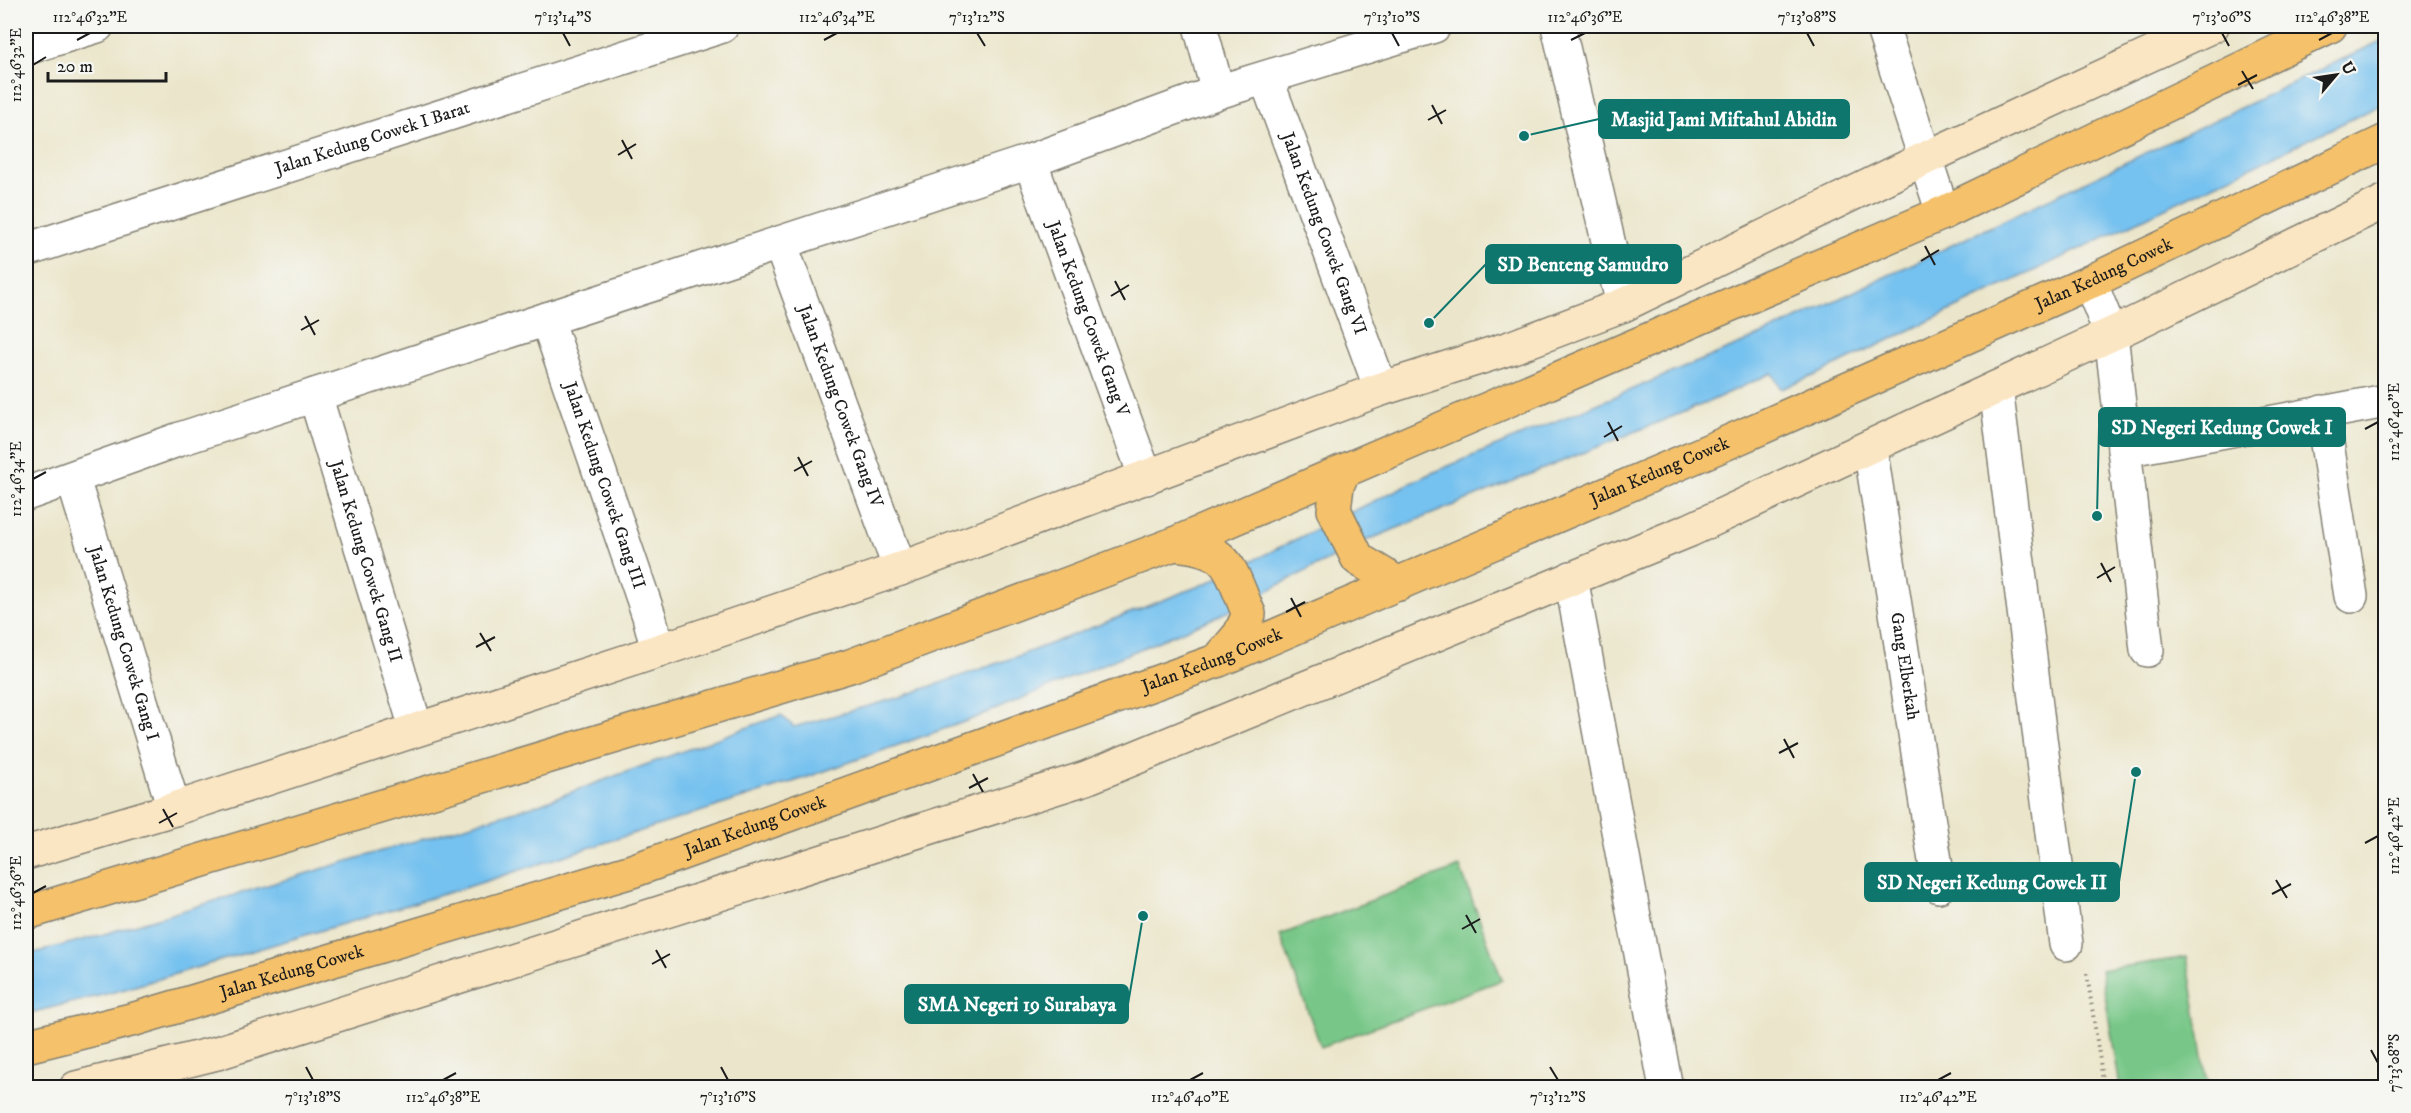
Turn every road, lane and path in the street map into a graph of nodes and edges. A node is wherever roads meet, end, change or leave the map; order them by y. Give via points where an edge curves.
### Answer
1 (97, 26) edge
2 (722, 26) edge
3 (1200, 26) edge
4 (1557, 26) edge
5 (1882, 26) edge
6 (2330, 26) edge
7 (1423, 27) edge
8 (2204, 27) edge
9 (26, 48) edge
10 (1266, 78) junction
11 (1218, 92) junction
12 (2385, 141) edge
13 (1926, 158) junction
14 (1030, 161) junction
15 (2385, 201) edge
16 (1943, 213) junction
17 (780, 243) junction
18 (26, 250) edge
19 (2090, 282) junction
20 (1623, 305) junction
21 (547, 319) junction
22 (2111, 334) junction
23 (1996, 388) junction
24 (1381, 389) junction
25 (315, 395) junction
26 (2385, 401) edge
27 (2322, 412) junction
28 (1870, 447) junction
29 (2124, 450) junction
30 (1343, 472) junction
31 (1146, 478) junction
32 (73, 479) junction
33 (26, 494) edge
34 (1174, 544) junction
35 (900, 569) junction
36 (1571, 578) junction
37 (1399, 584) junction
38 (2351, 596) dead end
39 (2147, 650) dead end
40 (658, 651) junction
41 (1219, 660) junction
42 (416, 728) junction
43 (174, 808) junction
44 (26, 853) edge
45 (1939, 886) dead end
46 (26, 913) edge
47 (2066, 944) joint
48 (26, 1046) edge
49 (76, 1088) edge
50 (1666, 1088) edge
51 (2104, 1088) edge

1 - 9 street
2 - 18 street, Jalan Kedung Cowek I Barat
3 - 11 street
4 - 20 street
5 - 13 street
6 - 16 highway
7 - 10 street
8 - 13 main road
10 - 11 street
10 - 24 street, Jalan Kedung Cowek Gang VI
11 - 14 street
12 - 19 highway, Jalan Kedung Cowek
13 - 16 street
13 - 20 main road
14 - 17 street
14 - 31 street, Jalan Kedung Cowek Gang V
15 - 22 main road
16 - 30 highway
17 - 21 street
17 - 35 street, Jalan Kedung Cowek Gang IV
19 - 22 street
19 - 37 highway, Jalan Kedung Cowek
20 - 24 main road via 1510,348
21 - 25 street
21 - 40 street, Jalan Kedung Cowek Gang III
22 - 23 main road
22 - 29 street
23 - 28 main road
23 - 47 street
24 - 31 main road
25 - 32 street
25 - 42 street, Jalan Kedung Cowek Gang II
26 - 27 street
27 - 29 street
27 - 38 street
28 - 36 main road via 1690,530
28 - 45 street, Gang Elberkah
29 - 39 street
30 - 34 highway
30 - 37 highway via 1334,510 1358,559
31 - 35 main road
32 - 33 street
32 - 43 street, Jalan Kedung Cowek Gang I
34 - 41 highway via 1201,546 1226,561 1249,614 1240,634
34 - 46 highway via 850,666
35 - 40 main road
36 - 49 main road via 1086,778 217,1053
36 - 50 street
37 - 41 highway, Jalan Kedung Cowek
40 - 42 main road
41 - 48 highway, Jalan Kedung Cowek via 632,871 146,1015
42 - 43 main road
43 - 44 main road
47 - 51 path via 2087,976

